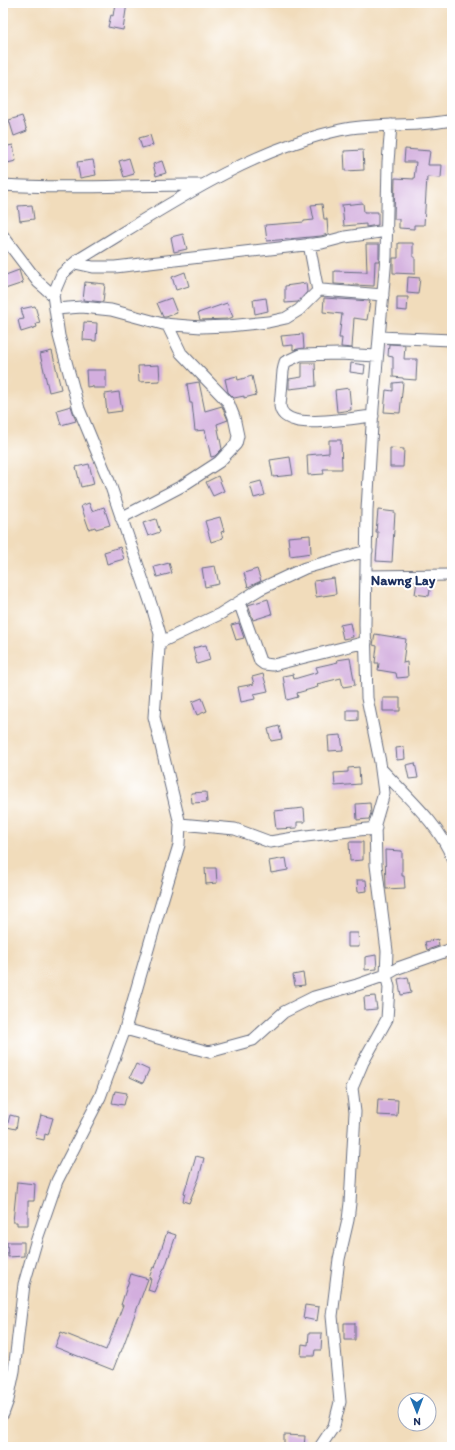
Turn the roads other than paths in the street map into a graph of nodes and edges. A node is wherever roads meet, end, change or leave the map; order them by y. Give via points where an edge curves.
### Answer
1 (452, 120) edge
2 (391, 125) junction
3 (3, 185) edge
4 (203, 186) junction
5 (387, 231) junction
6 (3, 236) edge
7 (309, 244) junction
8 (74, 263) junction
9 (318, 291) junction
10 (52, 295) junction
11 (383, 295) junction
12 (55, 309) junction
13 (167, 324) junction
14 (379, 337) junction
15 (452, 340) edge
16 (377, 356) junction
17 (373, 416) junction
18 (121, 518) junction
19 (367, 551) junction
20 (452, 575) edge
21 (366, 576) junction
22 (240, 602) junction
23 (366, 642) junction
24 (159, 643) junction
25 (381, 769) junction
26 (180, 824) junction
27 (376, 828) junction
28 (452, 858) edge
29 (452, 949) edge
30 (386, 975) junction
31 (125, 1029) junction
32 (3, 1414) edge
33 (320, 1447) edge

1 - 2 street via 431,124
2 - 4 street via 341,130 288,144 242,164
2 - 5 street
3 - 4 street via 39,188
4 - 8 street
5 - 7 street
5 - 11 street
6 - 10 street via 38,282
7 - 8 street via 115,267 93,267
7 - 9 street
8 - 10 street via 62,274
9 - 11 street
9 - 13 street via 299,310 286,318 268,322 201,327
10 - 12 street
11 - 14 street
12 - 13 street via 82,307 111,310
12 - 18 street via 59,336 79,409 109,481
13 - 18 street via 181,352 228,402 238,436 236,444 219,462 182,486
14 - 15 street
14 - 16 street
16 - 17 street
16 - 17 street via 300,355 285,362 280,406 281,412 296,421 314,422
17 - 19 street
18 - 24 street via 153,610 160,634
19 - 21 street
19 - 22 street via 305,568 260,589
20 - 21 street
21 - 23 street
22 - 23 street via 260,661 264,664 273,665
22 - 24 street
23 - 25 street via 367,698
24 - 26 street via 154,716
25 - 27 street via 384,793
25 - 28 street via 431,822
26 - 27 street via 234,829 270,842
26 - 31 street via 179,845
27 - 30 street via 376,866 387,950
29 - 30 street via 398,968
30 - 31 street via 314,996 284,1012 254,1040 209,1052
30 - 33 street via 389,987 387,1019 352,1088 354,1119 350,1203 339,1259 332,1316 340,1402 334,1426
31 - 32 street via 100,1097 57,1181 36,1239 24,1284 14,1371

